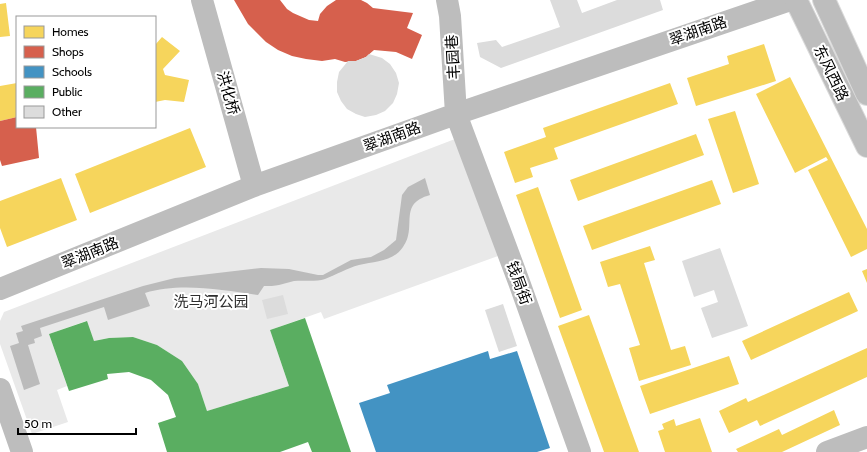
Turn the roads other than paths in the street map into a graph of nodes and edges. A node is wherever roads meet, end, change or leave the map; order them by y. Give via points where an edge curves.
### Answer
1 (202, 0) edge
2 (447, 0) edge
3 (790, 0) edge
4 (796, 0) edge
5 (824, 0) edge
6 (867, 94) edge
7 (456, 114) junction
8 (867, 146) edge
9 (254, 186) junction
10 (0, 289) edge
11 (0, 390) edge
12 (867, 437) edge
13 (22, 452) edge
14 (580, 452) edge
15 (827, 452) edge

1 - 9 street, 洪化桥
2 - 7 street, 丰园巷
3 - 7 street, 翠湖南路
4 - 8 street, 东风西路
5 - 6 street, 东风西路
7 - 9 street, 翠湖南路
7 - 14 street, 钱局街
9 - 10 street, 翠湖南路
11 - 13 street
12 - 15 street

